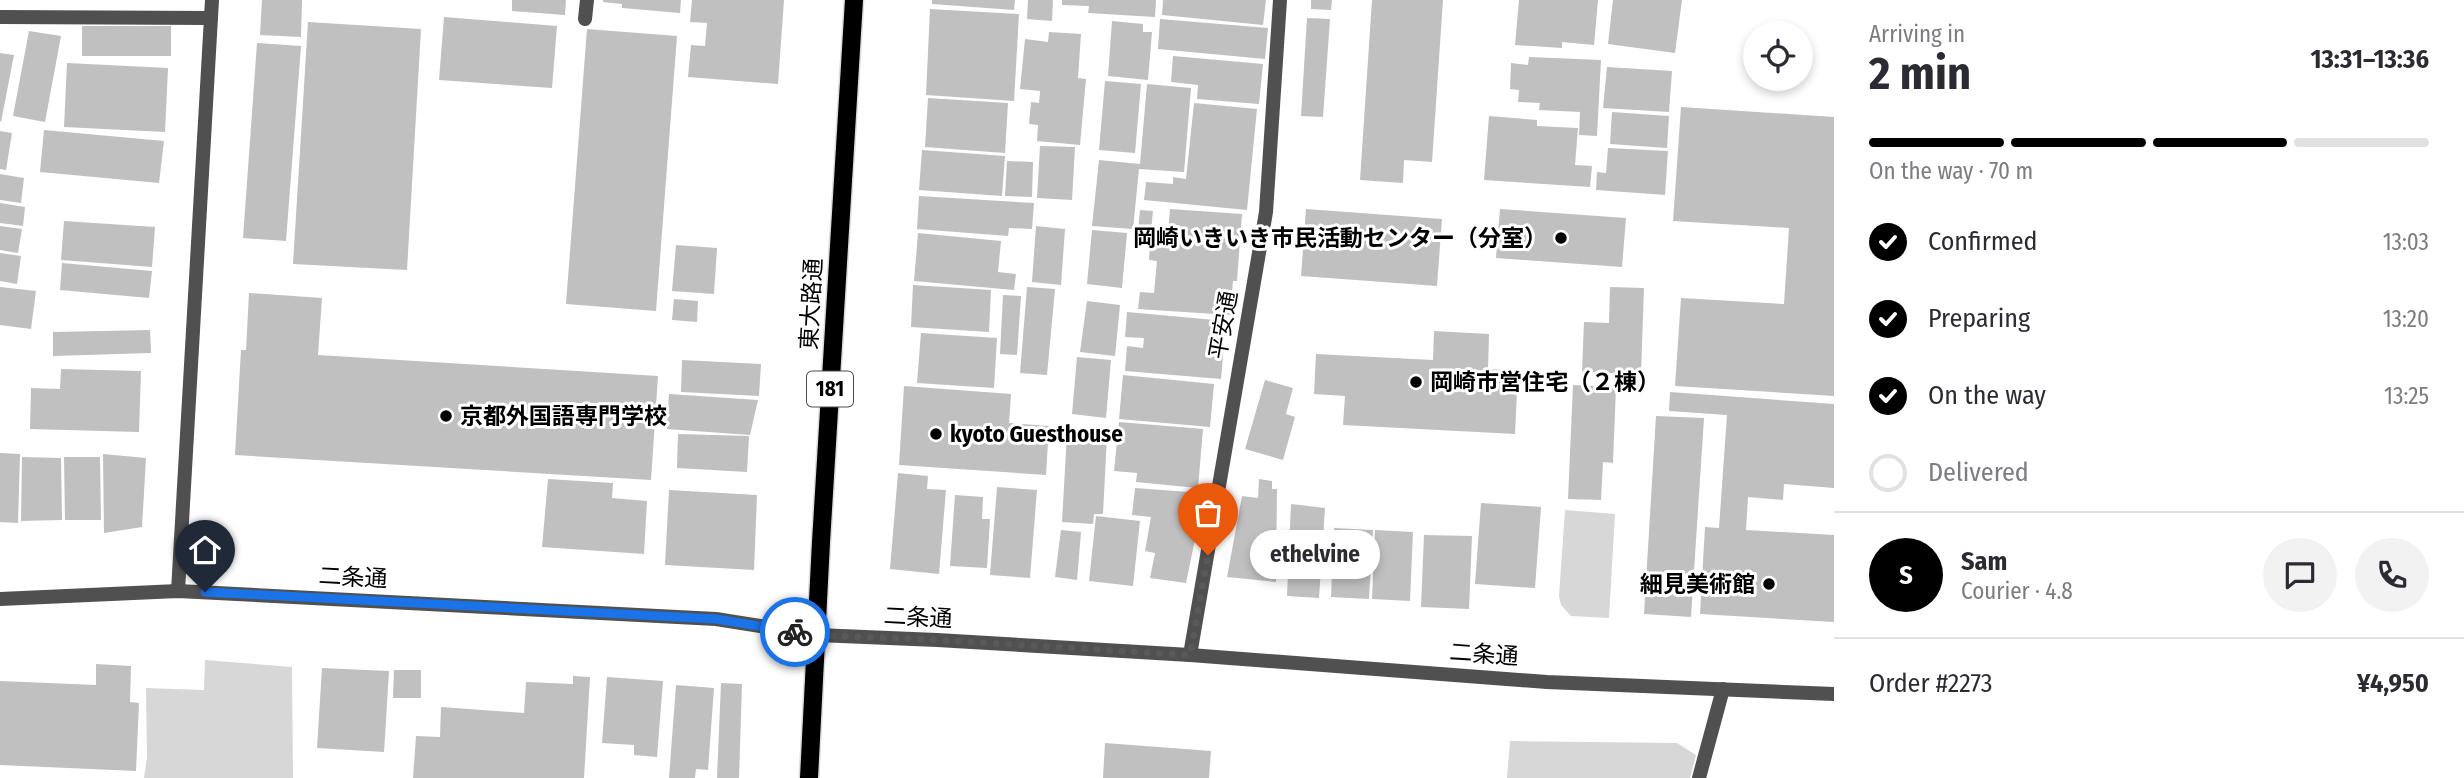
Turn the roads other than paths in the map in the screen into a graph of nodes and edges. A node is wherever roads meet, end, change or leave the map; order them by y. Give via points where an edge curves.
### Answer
1 (212, 0) edge
2 (587, 0) edge
3 (854, 0) edge
4 (1280, 0) edge
5 (0, 17) edge
6 (211, 18) junction
7 (585, 19) dead end
8 (178, 591) junction
9 (0, 600) edge
10 (817, 635) junction
11 (1190, 655) junction
12 (1723, 689) junction
13 (1834, 694) edge
14 (809, 778) edge
15 (1699, 778) edge

1 - 6 street
2 - 7 street
3 - 10 main road, 東大路通 / 181
4 - 11 street, 平安通 via 1266,212
5 - 6 street
6 - 8 street
8 - 9 street, 二条通
8 - 10 street, 二条通 via 716,619
10 - 11 street, 二条通
10 - 14 main road, 東大路通 / 181
11 - 12 street, 二条通 via 1547,682
12 - 13 street, 二条通
12 - 15 street

